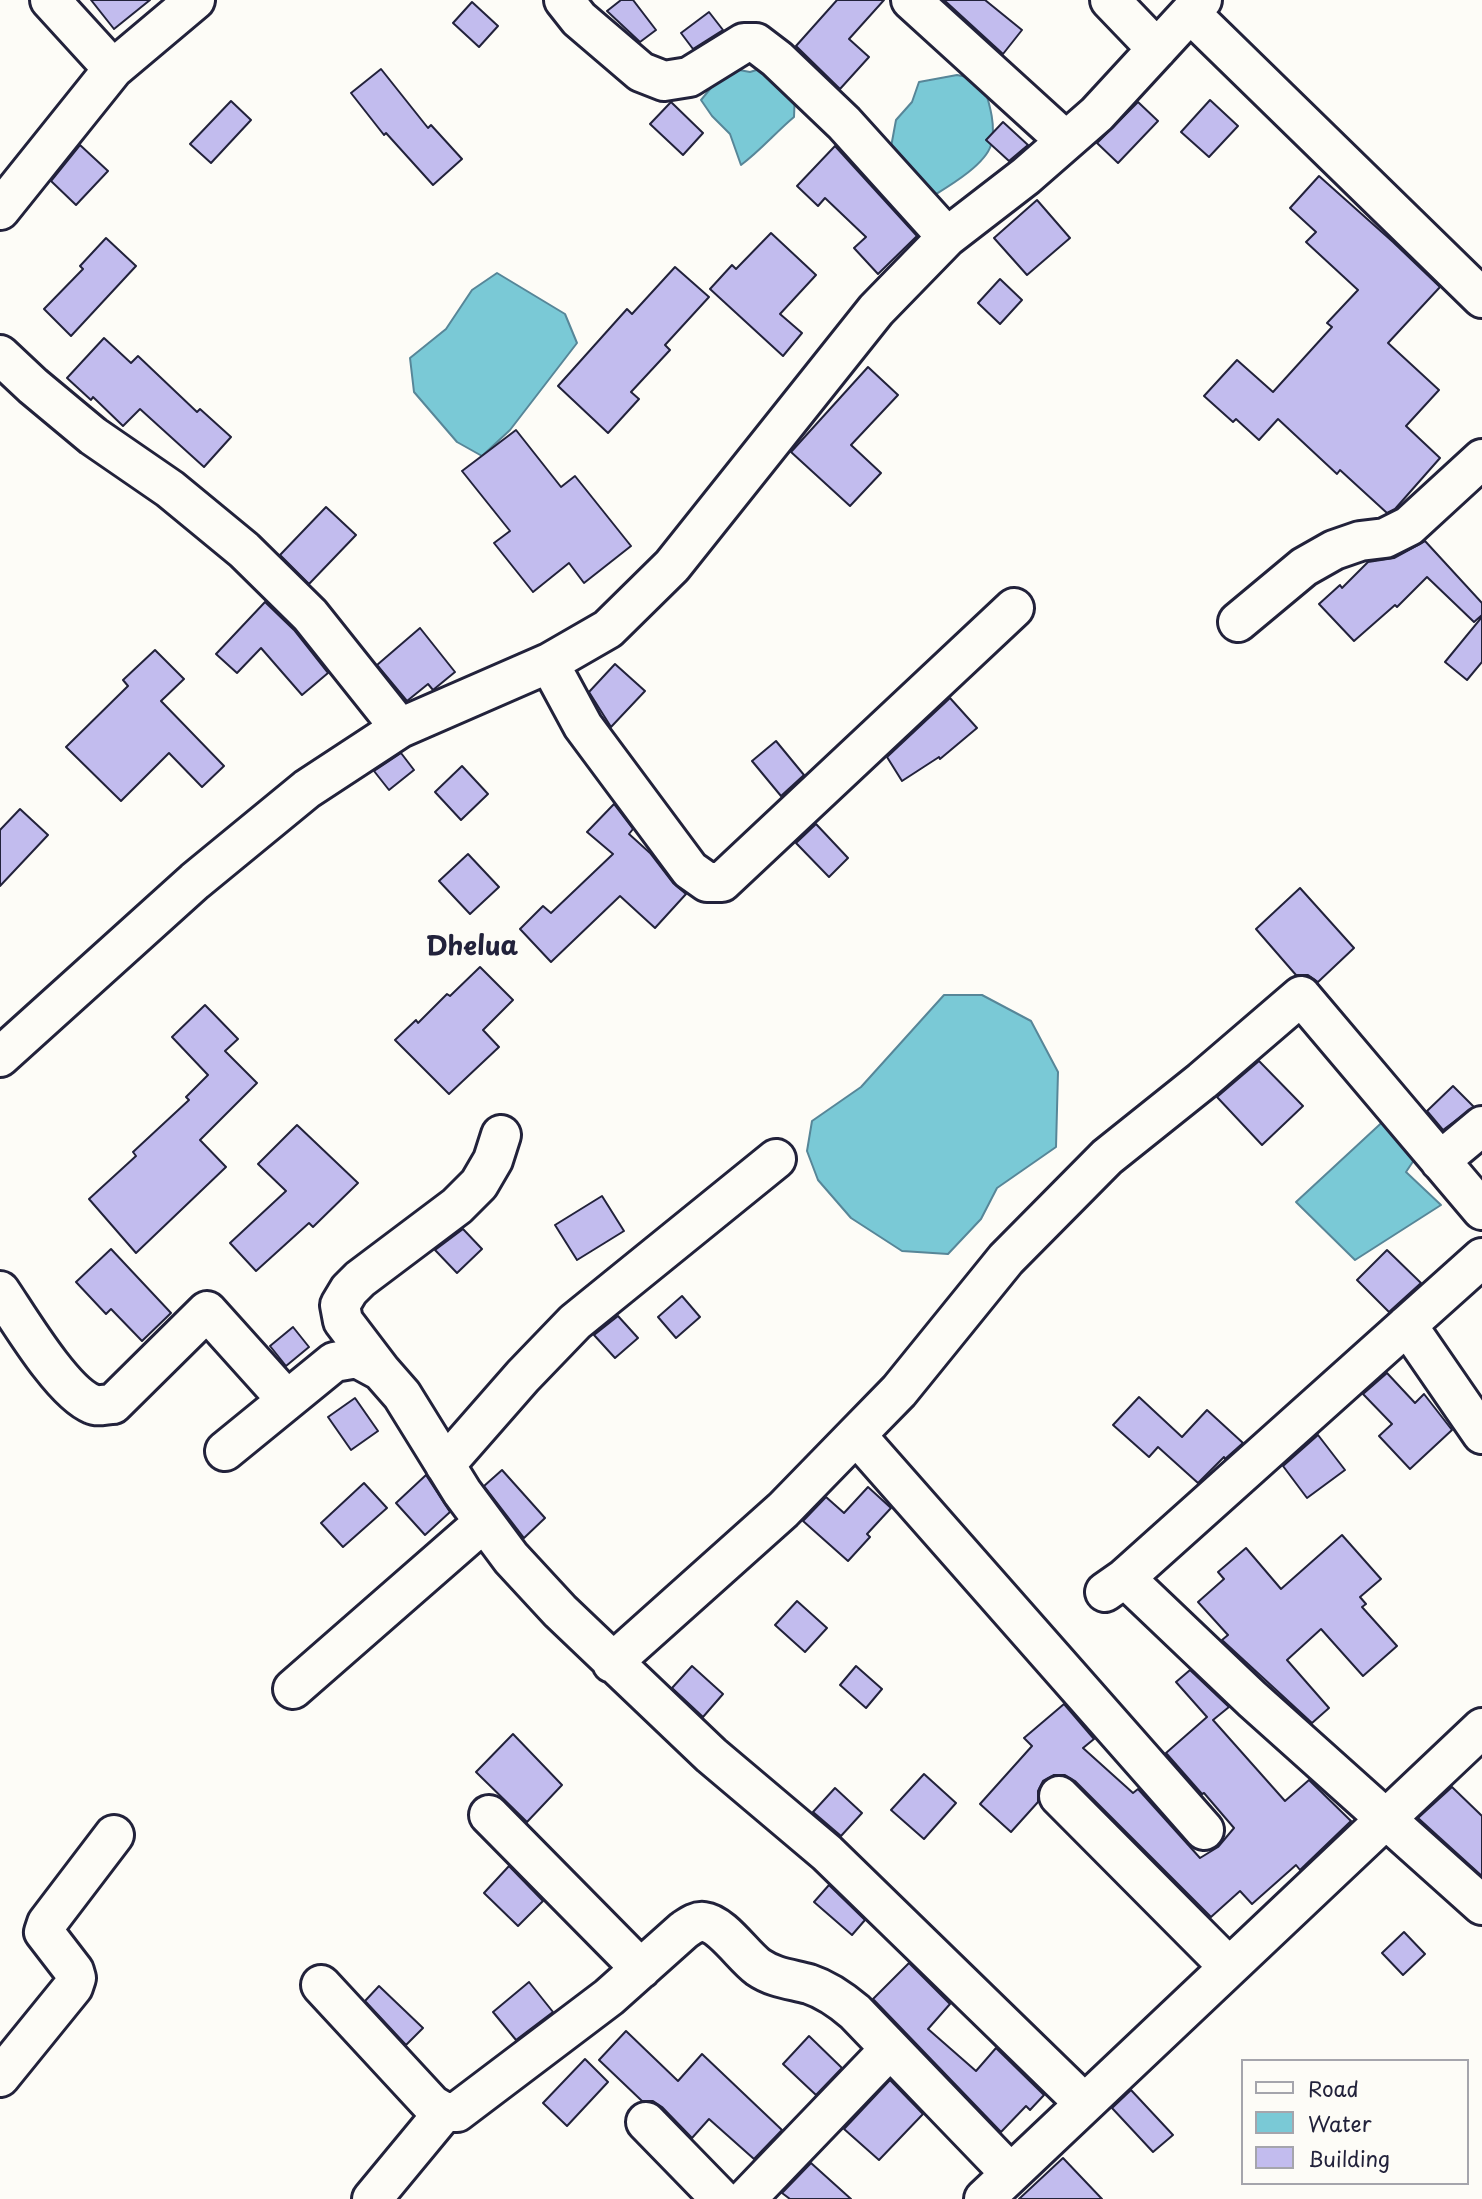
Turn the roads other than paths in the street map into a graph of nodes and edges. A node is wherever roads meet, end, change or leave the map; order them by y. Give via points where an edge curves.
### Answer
1 (50, 0) edge
2 (195, 0) edge
3 (564, 0) edge
4 (911, 0) edge
5 (1110, 0) edge
6 (1196, 6) edge
7 (1157, 49) junction
8 (113, 69) junction
9 (1066, 141) junction
10 (0, 210) edge
11 (947, 237) junction
12 (1482, 298) edge
13 (0, 355) edge
14 (1482, 459) edge
15 (1014, 608) dead end
16 (1238, 622) dead end
17 (549, 663) junction
18 (400, 728) junction
19 (0, 1057) edge
20 (1482, 1126) edge
21 (502, 1135) dead end
22 (776, 1158) dead end
23 (1440, 1161) junction
24 (1482, 1210) edge
25 (1482, 1258) edge
26 (0, 1291) edge
27 (1407, 1325) junction
28 (381, 1371) junction
29 (287, 1400) junction
30 (1482, 1434) edge
31 (856, 1435) junction
32 (225, 1451) dead end
33 (445, 1465) junction
34 (484, 1522) junction
35 (612, 1663) junction
36 (293, 1689) dead end
37 (1482, 1728) edge
38 (1059, 1796) dead end
39 (489, 1815) dead end
40 (1386, 1818) junction
41 (1204, 1830) dead end
42 (114, 1835) dead end
43 (1482, 1905) edge
44 (1229, 1967) junction
45 (641, 1969) junction
46 (321, 1985) dead end
47 (890, 2049) junction
48 (0, 2077) edge
49 (1084, 2104) junction
50 (444, 2112) junction
51 (646, 2122) dead end
52 (997, 2186) edge
53 (372, 2199) edge
54 (721, 2199) edge
55 (746, 2199) edge

1 - 8 street
2 - 8 street
3 - 11 street via 640,72 664,81 689,77 744,44 756,43 844,123
4 - 9 street
5 - 7 street
6 - 7 street
6 - 12 street
7 - 9 street
8 - 10 street
9 - 11 street
11 - 17 street via 876,310 672,566 608,629
13 - 18 street via 93,436 170,489 243,550 310,615
14 - 16 street via 1409,526 1385,538 1334,550 1304,567
15 - 17 street via 722,882 707,882 690,870 583,726
17 - 18 street
18 - 19 street via 307,789 195,881
20 - 23 street
21 - 28 street via 479,1184 360,1279 340,1306 343,1321
22 - 33 street via 575,1322
23 - 24 street
23 - 31 street via 1301,996 1107,1157 1006,1259 899,1391
25 - 27 street
26 - 29 street via 37,1348 78,1396 94,1406 113,1404 207,1311
27 - 30 street
27 - 40 street via 1115,1585
28 - 29 street via 357,1358 334,1362
28 - 33 street via 402,1395
29 - 32 street
31 - 35 street via 783,1510
31 - 41 street
33 - 34 street
34 - 35 street via 519,1567
34 - 36 street
35 - 49 street via 827,1853
37 - 40 street
38 - 44 street
39 - 45 street
40 - 43 street
40 - 44 street
42 - 48 street via 44,1932 74,1971 73,1987
44 - 49 street
45 - 47 street via 684,1930 706,1922 777,1978 834,1995
45 - 50 street via 472,2103 457,2112
46 - 50 street via 432,2105
47 - 52 street
47 - 55 street
49 - 52 street
50 - 53 street
51 - 54 street

